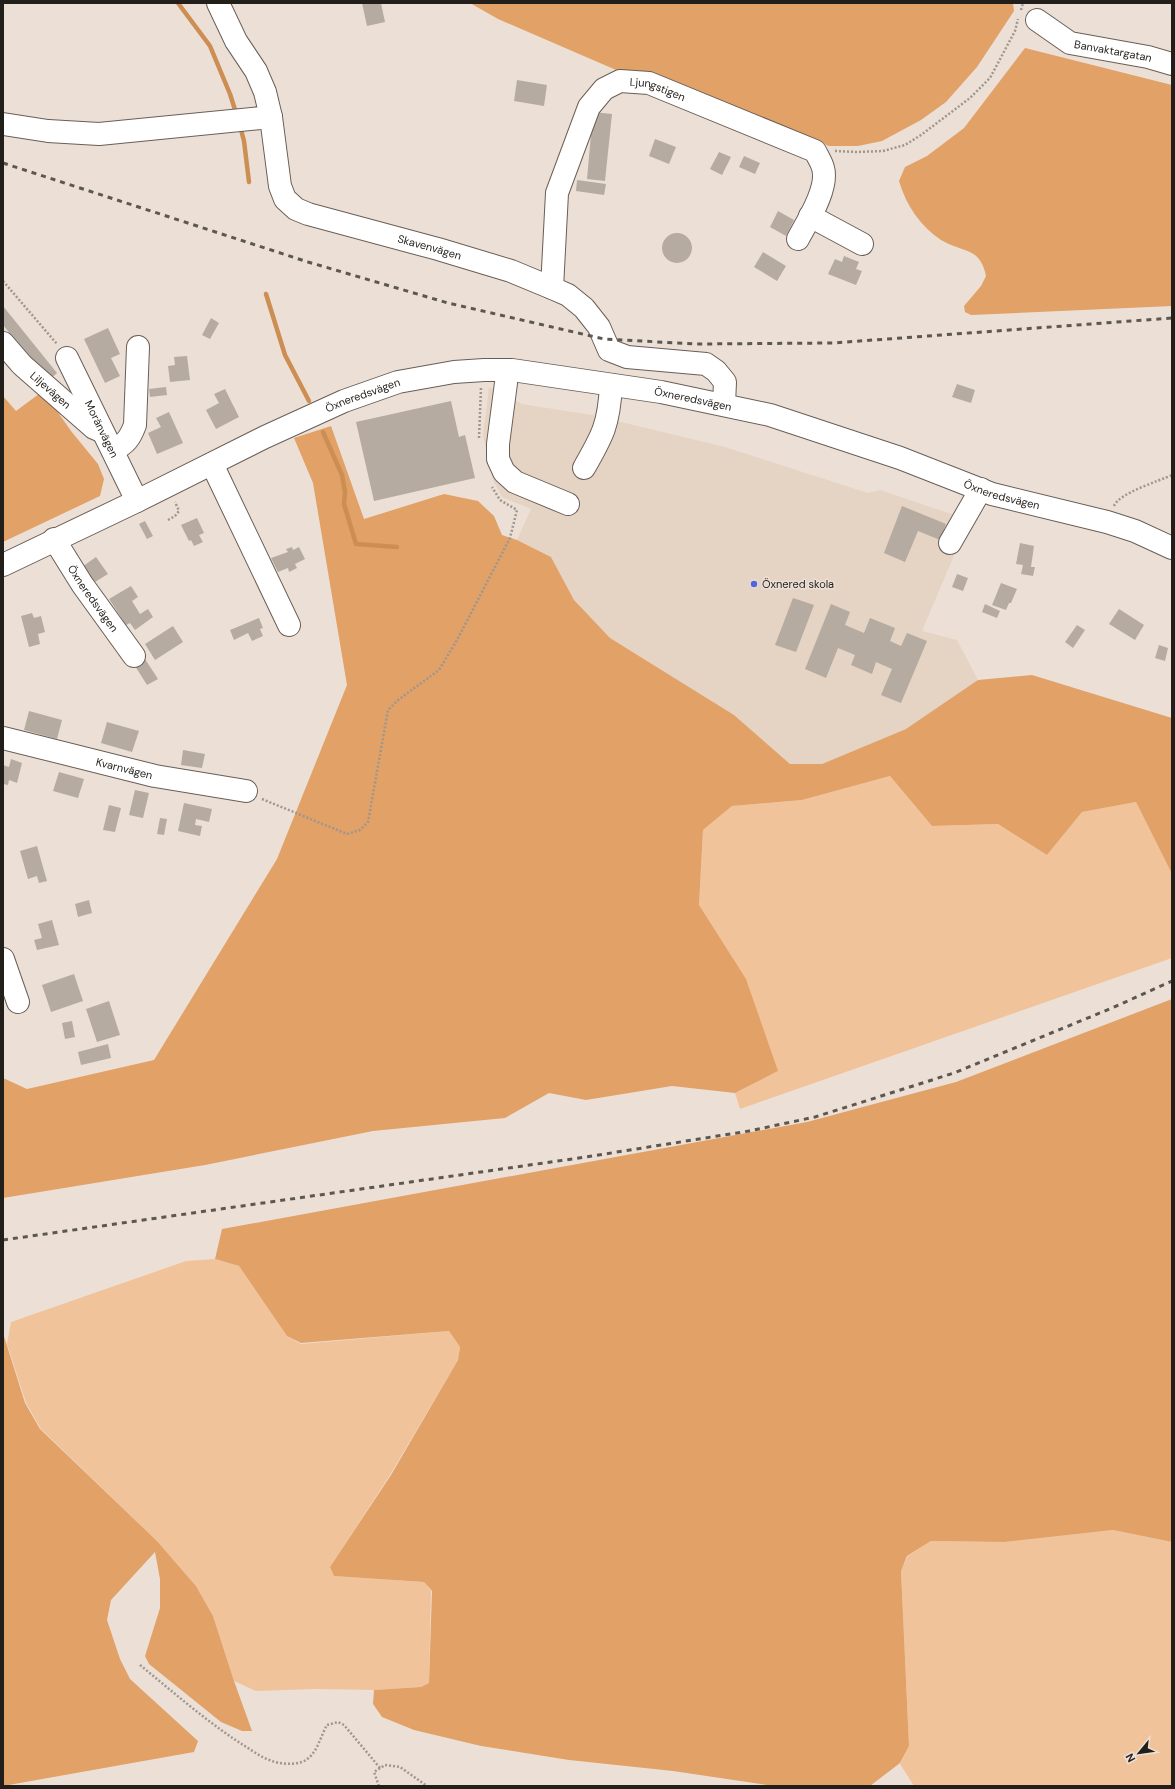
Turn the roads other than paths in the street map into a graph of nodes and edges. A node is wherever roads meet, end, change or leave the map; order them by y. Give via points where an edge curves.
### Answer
1 (218, 3) edge
2 (1037, 20) dead end
3 (1172, 64) edge
4 (263, 119) junction
5 (3, 124) edge
6 (810, 216) junction
7 (798, 239) dead end
8 (862, 244) dead end
9 (552, 288) junction
10 (3, 343) edge
11 (138, 347) dead end
12 (67, 358) road end
13 (506, 383) road end
14 (611, 385) junction
15 (724, 404) junction
16 (108, 441) junction
17 (212, 464) junction
18 (584, 468) dead end
19 (981, 489) junction
20 (137, 501) junction
21 (568, 504) dead end
22 (54, 539) junction
23 (950, 543) dead end
24 (1172, 548) edge
25 (3, 565) edge
26 (288, 625) dead end
27 (134, 656) dead end
28 (3, 738) edge
29 (246, 792) road end
30 (3, 959) edge
31 (18, 1002) dead end

1 - 4 street, Skavenvägen via 236,41 256,71 266,92
2 - 3 street, Banvaktargatan via 1070,43 1148,57
4 - 5 street via 99,134 48,131
4 - 9 street, Skavenvägen via 280,186 285,199 296,208 308,214 511,271
6 - 7 street
6 - 8 street
6 - 9 street, Ljungstigen via 822,190 824,170 815,151 649,83 620,81 604,89 589,107 557,193
9 - 15 street, Skavenvägen via 568,295 584,308 599,328 609,350 615,353 627,357 706,364 725,382
10 - 16 street, Liljevägen via 22,365
11 - 16 street via 135,425 127,442
12 - 16 street, Moränvägen
13 - 21 street via 498,444 498,459 504,472 515,482
14 - 15 street, Öxneredsvägen
14 - 17 street, Öxneredsvägen via 512,370 454,372 428,376 398,382 344,401
14 - 18 street via 606,427
15 - 19 street, Öxneredsvägen via 833,434
16 - 20 street, Moränvägen
17 - 20 street, Öxneredsvägen
17 - 26 street
19 - 23 street
19 - 24 street, Öxneredsvägen via 1033,505 1107,522 1135,531
20 - 22 street, Öxneredsvägen
22 - 25 street, Öxneredsvägen
22 - 27 street, Öxneredsvägen via 82,584
28 - 29 street, Kvarnvägen via 155,776
30 - 31 street

